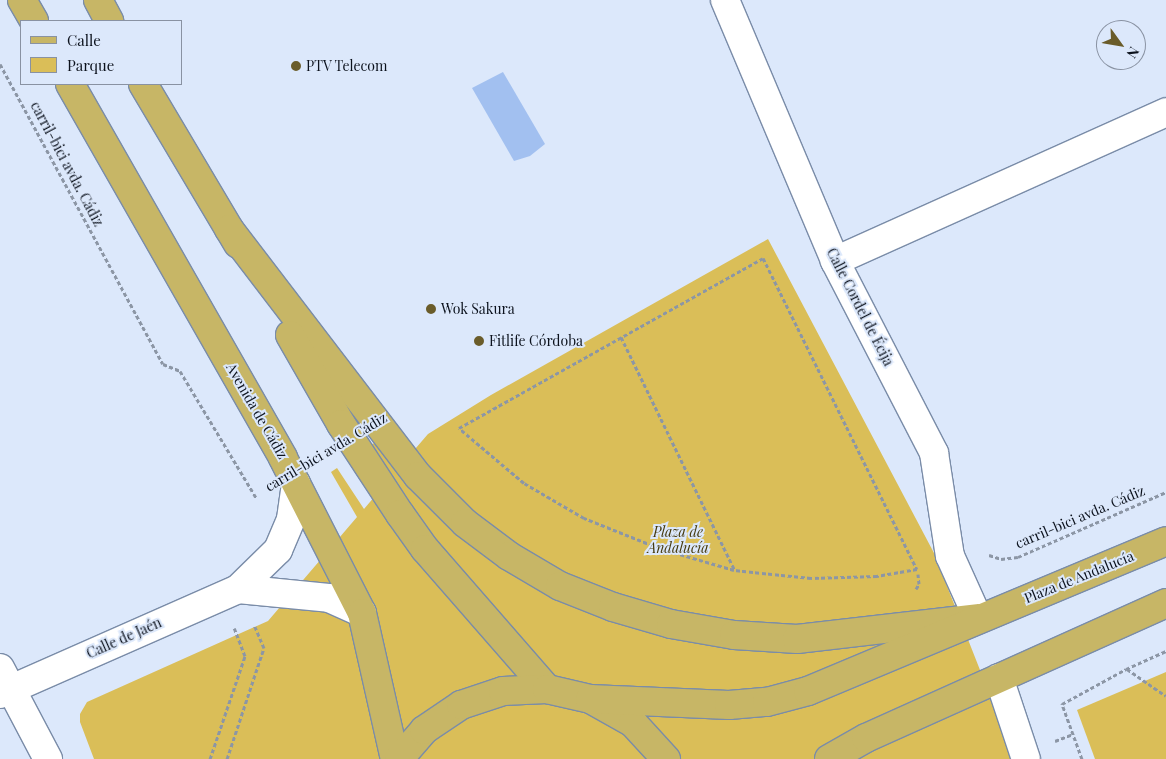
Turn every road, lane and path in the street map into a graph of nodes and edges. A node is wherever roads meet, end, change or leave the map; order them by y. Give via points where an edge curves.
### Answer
1 (22, 0) edge
2 (98, 0) edge
3 (725, 0) edge
4 (33, 20) edge
5 (108, 20) edge
6 (0, 64) edge
7 (71, 85) edge
8 (144, 85) edge
9 (1166, 112) edge
10 (229, 228) junction
11 (835, 260) junction
12 (621, 337) junction
13 (296, 483) junction
14 (1166, 492) edge
15 (1166, 541) edge
16 (950, 556) junction
17 (917, 569) junction
18 (734, 570) junction
19 (229, 592) junction
20 (911, 595) dead end
21 (1166, 603) edge
22 (362, 613) junction
23 (978, 618) junction
24 (1166, 652) edge
25 (1126, 669) junction
26 (999, 678) junction
27 (4, 684) edge
28 (547, 689) junction
29 (1166, 696) edge
30 (590, 699) junction
31 (48, 759) edge
32 (210, 759) edge
33 (227, 759) edge
34 (395, 759) edge
35 (399, 759) edge
36 (666, 759) edge
37 (829, 759) edge
38 (1026, 759) edge
39 (1082, 759) edge

1 - 4 main road
2 - 5 main road
3 - 11 street, Calle Cordel de Écija
6 - 13 path, carril-bici avda. Cádiz via 163,364 180,371 260,504
7 - 13 main road, Avenida de Cádiz
8 - 10 main road
9 - 11 street
10 - 23 main road via 418,476 465,523 509,556 560,586 613,608 671,624 734,635 797,639
10 - 28 main road via 341,424 400,514 425,549
11 - 16 street, Calle Cordel de Écija via 934,453
12 - 17 path via 763,258
12 - 18 path
12 - 18 path, carril-bici avda. Cádiz via 459,428 524,483 584,518 659,548
13 - 19 street, Calle de Jaén via 290,519 278,550
13 - 22 main road, Avenida de Cádiz
14 - 16 path, carril-bici avda. Cádiz via 1018,557 1001,559 978,547
15 - 23 main road, Plaza de Andalucía
16 - 17 path, carril-bici avda. Cádiz
16 - 23 street, Calle Cordel de Écija
17 - 18 path, carril-bici avda. Cádiz via 877,576 811,578
17 - 20 path via 919,584
19 - 22 street, Calle de Jaén via 329,598
19 - 27 street, Calle de Jaén
19 - 32 path via 245,656
19 - 33 path via 264,648
21 - 26 main road
22 - 34 main road, Avenida de Cádiz
23 - 30 main road, Plaza de Andalucía via 808,691 767,702 729,705
24 - 25 path
25 - 29 path
25 - 39 path via 1062,704
26 - 37 main road via 866,738
26 - 38 street
27 - 31 street
28 - 30 main road, Plaza de Andalucía
28 - 35 main road, Plaza de Andalucía via 503,691 461,705 424,730
30 - 36 main road, Plaza de Andalucía via 633,723

